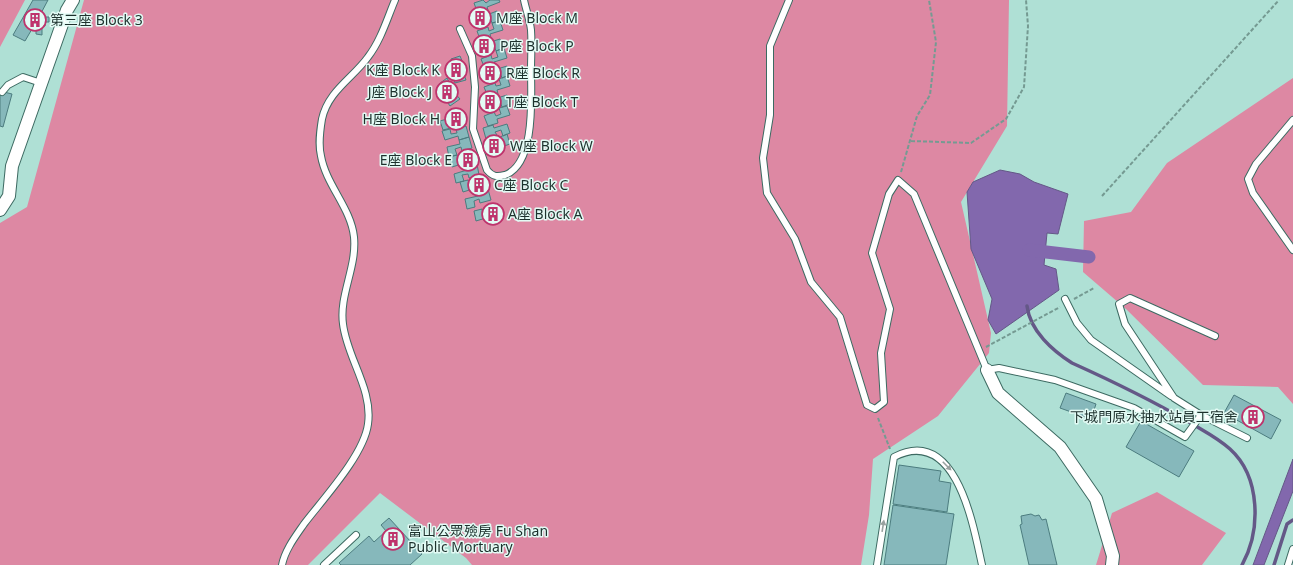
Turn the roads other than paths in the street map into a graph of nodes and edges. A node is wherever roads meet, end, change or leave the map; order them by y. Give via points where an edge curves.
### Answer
1 (73, 0) edge
2 (395, 0) edge
3 (524, 0) edge
4 (789, 0) edge
5 (460, 29) dead end
6 (41, 83) junction
7 (2, 92) dead end
8 (1293, 120) edge
9 (0, 210) edge
10 (1293, 250) edge
11 (1065, 299) dead end
12 (1215, 336) dead end
13 (987, 370) junction
14 (1174, 398) junction
15 (1200, 415) junction
16 (1247, 438) dead end
17 (356, 535) dead end
18 (1293, 549) edge
19 (282, 565) edge
20 (324, 565) edge
21 (878, 565) edge
22 (982, 565) edge
23 (1112, 565) edge
24 (1288, 565) edge

1 - 6 street via 67,10
2 - 19 lane via 377,45 326,106 319,143 321,158 350,220 354,237 354,254 343,308 343,325 368,405 368,424 363,442 292,541
3 - 5 lane via 531,30 531,118 524,153 517,167 508,174 498,177 491,175 487,170 473,129 475,71 470,49
4 - 13 lane via 770,46 770,115 763,158 767,193 795,239 811,282 840,317 867,405 875,409 884,402 881,352 890,309 872,253 889,194 898,180 914,194
6 - 7 lane via 24,77 8,85
6 - 9 street via 12,166 9,196
8 - 10 lane via 1256,164 1248,178 1250,188
11 - 14 lane via 1077,323 1091,340
12 - 14 lane via 1130,298 1119,304 1126,324
13 - 15 lane via 999,368 1055,380 1134,408 1185,437
13 - 23 street via 998,393 1060,447 1096,499 1113,556
14 - 15 lane
15 - 16 lane
17 - 20 lane
18 - 24 lane
21 -> 22 lane via 894,457 905,451 917,449 936,456 952,471 971,515

